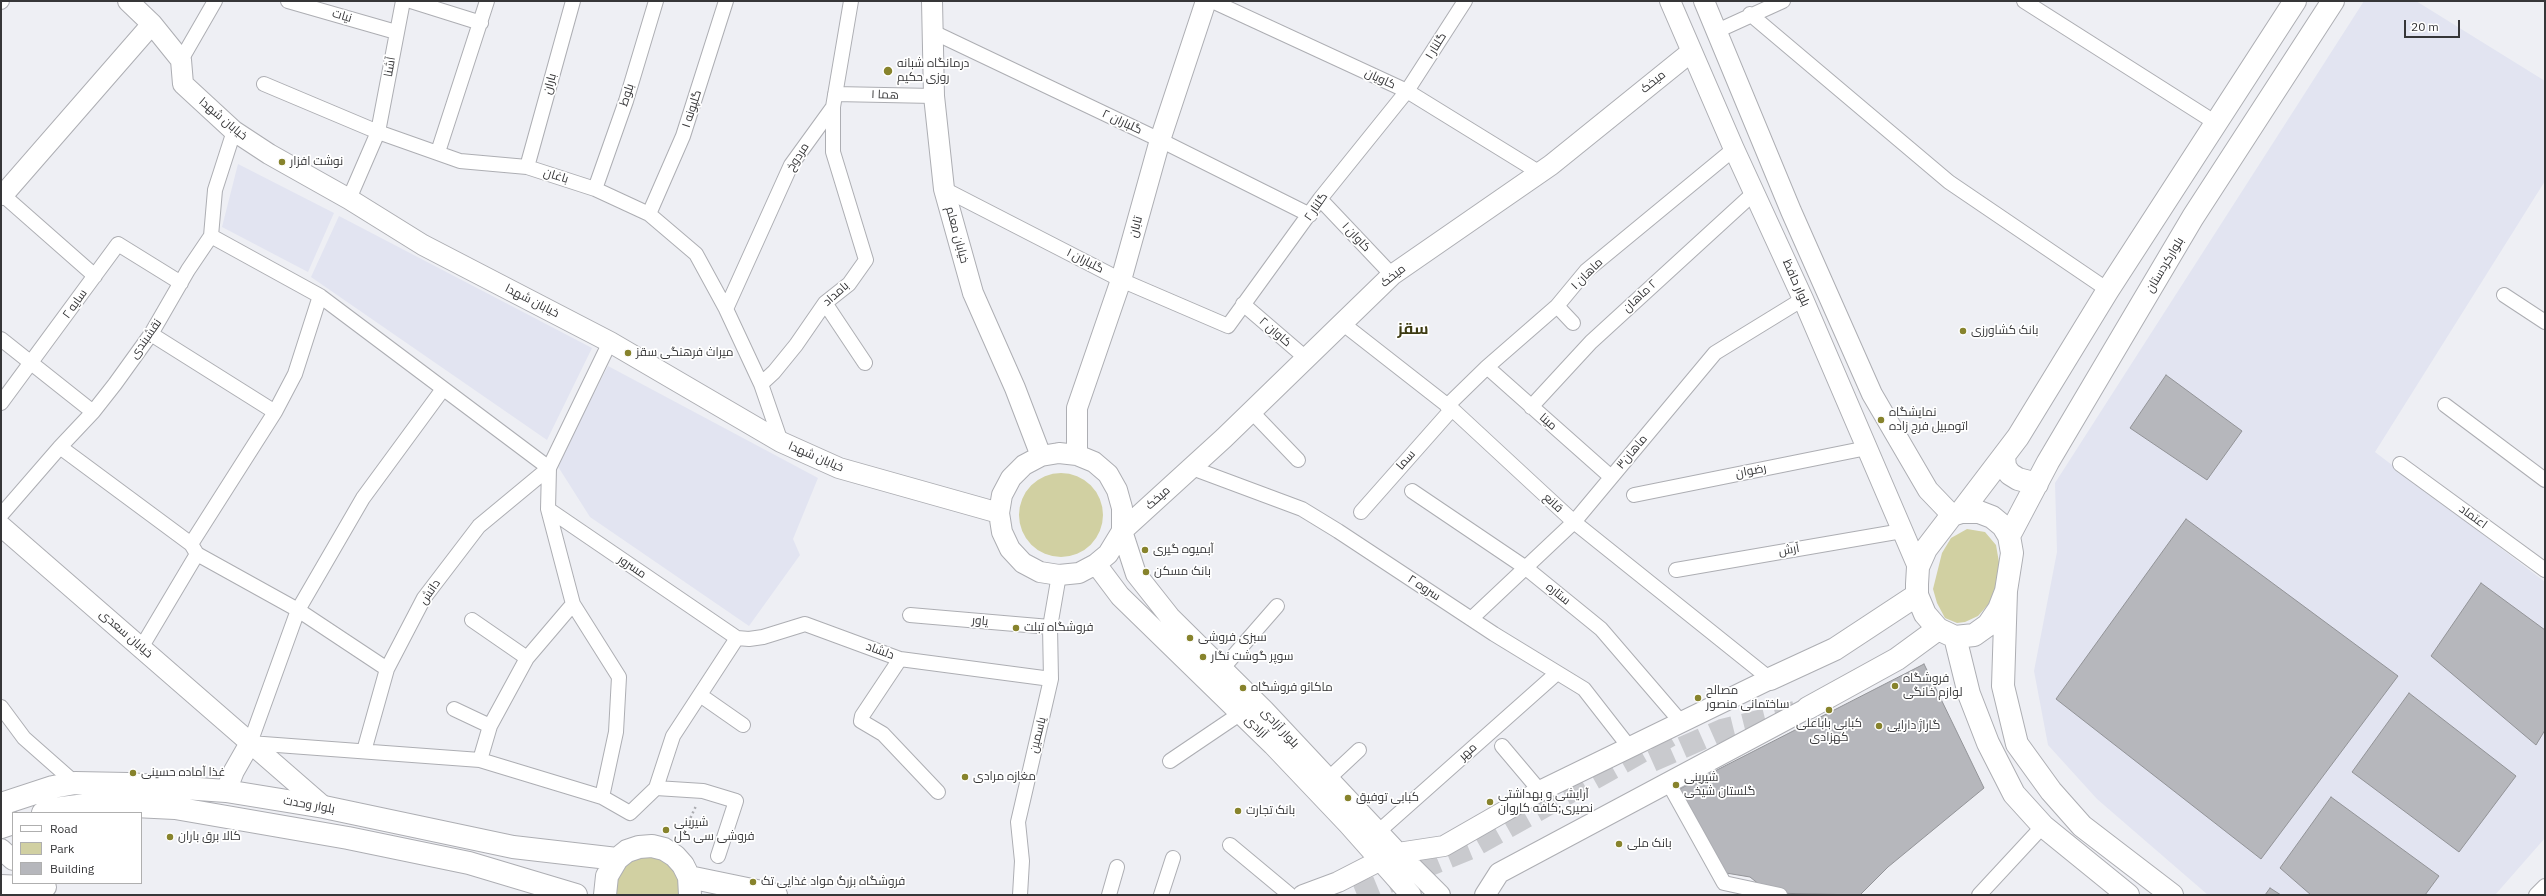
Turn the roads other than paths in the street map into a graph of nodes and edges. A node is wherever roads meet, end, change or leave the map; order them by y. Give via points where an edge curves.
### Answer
1 (128, 1) edge
2 (215, 1) edge
3 (288, 1) edge
4 (403, 1) edge
5 (411, 1) edge
6 (487, 1) edge
7 (573, 1) edge
8 (656, 1) edge
9 (726, 1) edge
10 (851, 1) edge
11 (932, 1) edge
12 (1206, 1) edge
13 (1212, 1) edge
14 (1464, 1) edge
15 (1670, 1) edge
16 (1704, 1) edge
17 (1783, 1) edge
18 (2024, 1) edge
19 (2295, 1) edge
20 (2333, 1) edge
21 (1750, 14) junction
22 (481, 23) junction
23 (152, 24) junction
24 (396, 32) junction
25 (933, 32) junction
26 (1717, 32) junction
27 (1690, 52) junction
28 (181, 60) junction
29 (264, 84) dead end
30 (1408, 91) junction
31 (934, 96) junction
32 (834, 100) junction
33 (2216, 123) junction
34 (234, 131) junction
35 (378, 132) junction
36 (1160, 140) junction
37 (1734, 149) junction
38 (438, 152) junction
39 (527, 167) junction
40 (1540, 173) junction
41 (595, 189) junction
42 (944, 189) junction
43 (1755, 192) junction
44 (2, 195) edge
45 (349, 199) junction
46 (1320, 199) junction
47 (649, 214) junction
48 (1310, 215) junction
49 (211, 236) junction
50 (1392, 275) junction
51 (95, 276) junction
52 (1121, 280) junction
53 (181, 283) junction
54 (2108, 290) junction
55 (2504, 295) dead end
56 (320, 296) junction
57 (1803, 299) junction
58 (824, 303) junction
59 (1243, 304) junction
60 (1557, 306) junction
61 (726, 309) junction
62 (2545, 322) edge
63 (1342, 323) junction
64 (1573, 323) dead end
65 (1228, 326) joint
66 (151, 334) junction
67 (1, 339) edge
68 (610, 342) junction
69 (1307, 359) junction
70 (32, 363) junction
71 (865, 363) dead end
72 (1487, 367) junction
73 (761, 384) junction
74 (443, 389) junction
75 (1, 403) edge
76 (2445, 405) dead end
77 (1449, 407) junction
78 (1531, 407) junction
79 (1251, 411) junction
80 (93, 412) junction
81 (275, 412) junction
82 (781, 442) junction
83 (60, 446) junction
84 (1867, 448) junction
85 (1076, 455) junction
86 (1041, 456) junction
87 (2004, 456) junction
88 (1298, 460) dead end
89 (2400, 464) dead end
90 (549, 468) junction
91 (1192, 468) junction
92 (1610, 477) junction
93 (2545, 480) edge
94 (2037, 484) junction
95 (1412, 491) dead end
96 (1634, 494) dead end
97 (548, 509) junction
98 (1361, 512) dead end
99 (999, 513) junction
100 (1957, 513) junction
101 (1574, 522) junction
102 (1, 524) edge
103 (1122, 531) junction
104 (1902, 531) junction
105 (2009, 536) junction
106 (194, 549) junction
107 (1096, 564) junction
108 (1918, 567) junction
109 (1526, 568) junction
110 (1676, 570) dead end
111 (2545, 570) edge
112 (1059, 575) junction
113 (2006, 591) junction
114 (1917, 595) junction
115 (573, 604) junction
116 (1277, 606) dead end
117 (298, 610) junction
118 (910, 615) dead end
119 (1471, 619) junction
120 (472, 620) dead end
121 (1050, 627) junction
122 (1946, 633) junction
123 (737, 638) junction
124 (141, 648) junction
125 (527, 658) junction
126 (900, 659) junction
127 (387, 669) junction
128 (1222, 669) junction
129 (1557, 673) junction
130 (1051, 679) junction
131 (1770, 679) junction
132 (700, 695) junction
133 (1, 707) edge
134 (1808, 708) joint
135 (454, 709) dead end
136 (1241, 713) junction
137 (1681, 722) junction
138 (743, 725) dead end
139 (490, 726) junction
140 (250, 743) junction
141 (1502, 746) dead end
142 (1630, 748) junction
143 (1359, 750) dead end
144 (364, 751) junction
145 (480, 760) junction
146 (1170, 761) dead end
147 (1328, 779) junction
148 (75, 783) junction
149 (1669, 784) junction
150 (656, 788) junction
151 (226, 791) junction
152 (1540, 791) junction
153 (938, 792) dead end
154 (602, 797) junction
155 (1, 804) edge
156 (324, 807) junction
157 (48, 811) edge
158 (12, 823) edge
159 (2043, 826) junction
160 (1, 827) edge
161 (1378, 832) junction
162 (1230, 845) dead end
163 (1, 849) edge
164 (1398, 853) junction
165 (718, 856) dead end
166 (1173, 858) dead end
167 (12, 859) edge
168 (617, 859) junction
169 (1379, 861) junction
170 (1117, 867) dead end
171 (1, 885) edge
172 (690, 886) edge
173 (2545, 886) edge
174 (48, 888) edge
175 (576, 895) edge
176 (605, 895) edge
177 (776, 895) edge
178 (1020, 895) edge
179 (1109, 895) edge
180 (1161, 895) edge
181 (1290, 895) edge
182 (1303, 895) edge
183 (1411, 895) edge
184 (1440, 895) edge
185 (1485, 895) edge
186 (1780, 895) edge
187 (1979, 895) edge
188 (2128, 895) edge
189 (2172, 895) edge
190 (2536, 895) edge

1 - 23 main road
2 - 28 street
3 - 24 street, نیات
4 - 24 street, آشنا
5 - 22 street
6 - 22 street
7 - 39 street, باران
8 - 41 street, بلوط via 626,100
9 - 47 street, گلپونه ۱ via 683,136
10 - 32 street, مردوخ
11 - 25 main road, خیابان معلم
12 - 36 main road, تابان
13 - 30 street, کاویان
14 - 30 street, گلنار ۱
15 - 27 main road, بلوار حافظ
16 - 26 main road, بلوار حافظ
17 - 21 street
18 - 33 street
19 - 33 main road
20 - 94 main road, بلوارکردستان via 2193,217
21 - 26 street
21 - 54 street via 1948,182
22 - 38 street
23 - 28 main road
23 - 44 main road
24 - 35 street, آشنا
25 - 31 main road, خیابان معلم
25 - 36 street, گلباران ۲
26 - 100 main road, بلوار حافظ via 1791,211 1872,394 1928,490
27 - 37 main road, بلوار حافظ
27 - 40 main road, میخک
28 - 34 main road, خیابان شهدا via 183,84
29 - 35 street, باغان
30 - 40 street, کاویان
30 - 46 street, گلنار ۲
31 - 32 street, هما ۱
31 - 42 main road, خیابان معلم
32 - 58 street, بامداد via 833,152 866,260 849,284
32 - 61 street, مردوخ via 791,165
33 - 54 main road
34 - 45 main road, خیابان شهدا
34 - 49 street, نقشبندی via 215,190
35 - 38 street, باغان
35 - 45 street, آشنا
36 - 48 street, گلباران ۲
36 - 52 main road, تابان
37 - 43 main road, بلوار حافظ
37 - 60 street, ماهان ۱ via 1586,271
38 - 39 street, باغان via 460,161
39 - 41 street, باغان
40 - 50 main road, میخک
41 - 47 street, باغان
42 - 52 street, گلباران ۱
42 - 86 main road, خیابان معلم via 973,293 1015,388
43 - 57 main road, بلوار حافظ
43 - 78 street, ٢ ماهان via 1591,342
44 - 51 street
45 - 68 main road, خیابان شهدا via 423,245
46 - 48 street, گلنار ۲
46 - 50 street, کاوان ۱
47 - 61 street, باغان via 696,254
48 - 59 street, گلنار ۲
49 - 53 street, نقشبندی
49 - 56 street
50 - 63 main road, میخک
51 - 53 street, سایه ۲ via 118,244
51 - 70 street, سایه ۲
52 - 65 street, گلباران ۱
52 - 85 main road, تابان via 1077,408
53 - 66 street, نقشبندی
54 - 87 main road
55 - 62 street
56 - 74 street
56 - 81 street via 294,374
57 - 84 main road, بلوار حافظ
57 - 92 street, ماهان۳ via 1715,353
58 - 71 street
58 - 73 street, بامداد via 796,345
59 - 65 street, گلنار ۲
59 - 69 street, کاوان ۲
60 - 64 street
60 - 72 street, ماهان ۱
61 - 73 street, باغان
63 - 69 main road, میخک
63 - 77 street, قانع
66 - 80 street, نقشبندی
66 - 81 street
67 - 70 street
68 - 82 main road, خیابان شهدا
68 - 90 street
69 - 79 main road, میخک
70 - 75 street, سایه ۲
70 - 80 street
72 - 77 street, ماهان ۱
72 - 78 street, مینا
73 - 82 street
74 - 90 street
74 - 117 street via 364,498
76 - 93 street
77 - 98 street, سما
77 - 101 street, قانع
78 - 92 street, مینا
79 - 88 street
79 - 91 main road, میخک
80 - 83 street, نقشبندی
81 - 106 street
82 - 99 main road, خیابان شهدا via 839,468
83 - 102 street, نقشبندی
83 - 106 street
84 - 96 street, رضوان
84 - 104 main road, بلوار حافظ
85 - 86 main road via 1059,453
85 - 103 main road via 1094,462 1108,474 1122,508
86 - 99 main road via 1024,465 1011,478 1002,495
87 - 94 main road via 2005,467 2010,474
87 - 100 main road
89 - 111 street, اعتماد
90 - 97 street
90 - 127 street, دانش via 479,526 424,598
91 - 103 main road, میخک
91 - 119 street, سروه ۲ via 1302,509
92 - 101 street, ماهان۳
94 - 105 main road, بلوارکردستان
95 - 109 street, ستاره
97 - 115 street
97 - 123 street, مسرور
99 - 112 main road via 1002,532 1010,549 1040,572
100 - 105 main road via 1979,512 1992,517 2003,526
100 - 108 main road via 1926,549
101 - 109 street, ماهان۳
101 - 131 street, قانع
102 - 124 main road, خیابان سعدی
103 - 107 main road via 1108,554
103 - 128 main road, بلوار آزادی via 1136,574 1170,617
104 - 108 main road, بلوار حافظ
104 - 110 street, آرش
105 - 113 main road via 2012,553
106 - 117 street
106 - 124 street
107 - 112 main road via 1078,573
107 - 136 main road, آزادی via 1120,596
108 - 114 main road
109 - 119 street, ماهان۳
109 - 137 street, ستاره via 1601,628
112 - 121 street, یاسمین
113 - 122 main road via 1999,609 1988,625 1974,635
113 - 189 main road via 2003,686 2018,744 2051,791 2082,826
114 - 122 main road via 1925,614
114 - 131 main road via 1835,649
115 - 125 street
115 - 154 street via 619,677 616,732
116 - 128 street
117 - 127 street
117 - 140 street
118 - 121 street, یاور
119 - 129 street, سروه ۲
120 - 125 street
121 - 130 street, یاسمین
122 - 134 main road
122 - 159 main road via 1988,743 2014,794
123 - 126 street, دلشاد via 763,637 805,624
123 - 132 street
124 - 140 main road, خیابان سعدی
125 - 139 street
126 - 130 street, دلشاد
126 - 153 street via 861,721 883,734
127 - 144 street, دانش
128 - 147 main road, بلوار آزادی
129 - 142 street, سروه ۲ via 1584,689
129 - 161 street, مهر
130 - 178 street, یاسمین via 1018,822 1022,861
131 - 137 main road
132 - 138 street
132 - 150 street via 673,736
133 - 148 street via 24,738
134 - 149 main road
135 - 139 street
136 - 146 street
136 - 169 main road, آزادی via 1348,824
137 - 142 main road
139 - 145 street
140 - 144 street
140 - 151 main road
140 - 156 main road, خیابان سعدی
141 - 152 street
142 - 152 main road
143 - 147 street
144 - 145 street
145 - 154 street
147 - 161 main road, بلوار آزادی
148 - 151 main road, بلوار وحدت
148 - 155 main road, بلوار وحدت via 53,787
149 - 185 main road via 1499,873
149 - 186 street via 1724,883
150 - 154 street via 630,813
150 - 165 street via 703,791 736,801
151 - 156 main road, بلوار وحدت
152 - 164 main road via 1444,846
156 - 168 main road, بلوار وحدت via 513,847
157 - 175 main road via 94,804 160,808 245,820 469,863
158 - 160 main road
159 - 187 street
159 - 188 main road
161 - 164 main road, بلوار آزادی
162 - 181 street
163 - 167 main road
164 - 184 main road, بلوار آزادی
166 - 180 street
168 - 172 main road via 627,851 639,847 664,849 675,856
168 - 176 main road via 607,876
169 - 182 main road via 1338,882
169 - 183 main road, آزادی
170 - 179 street
171 - 174 main road
172 - 177 main road
173 - 190 street

